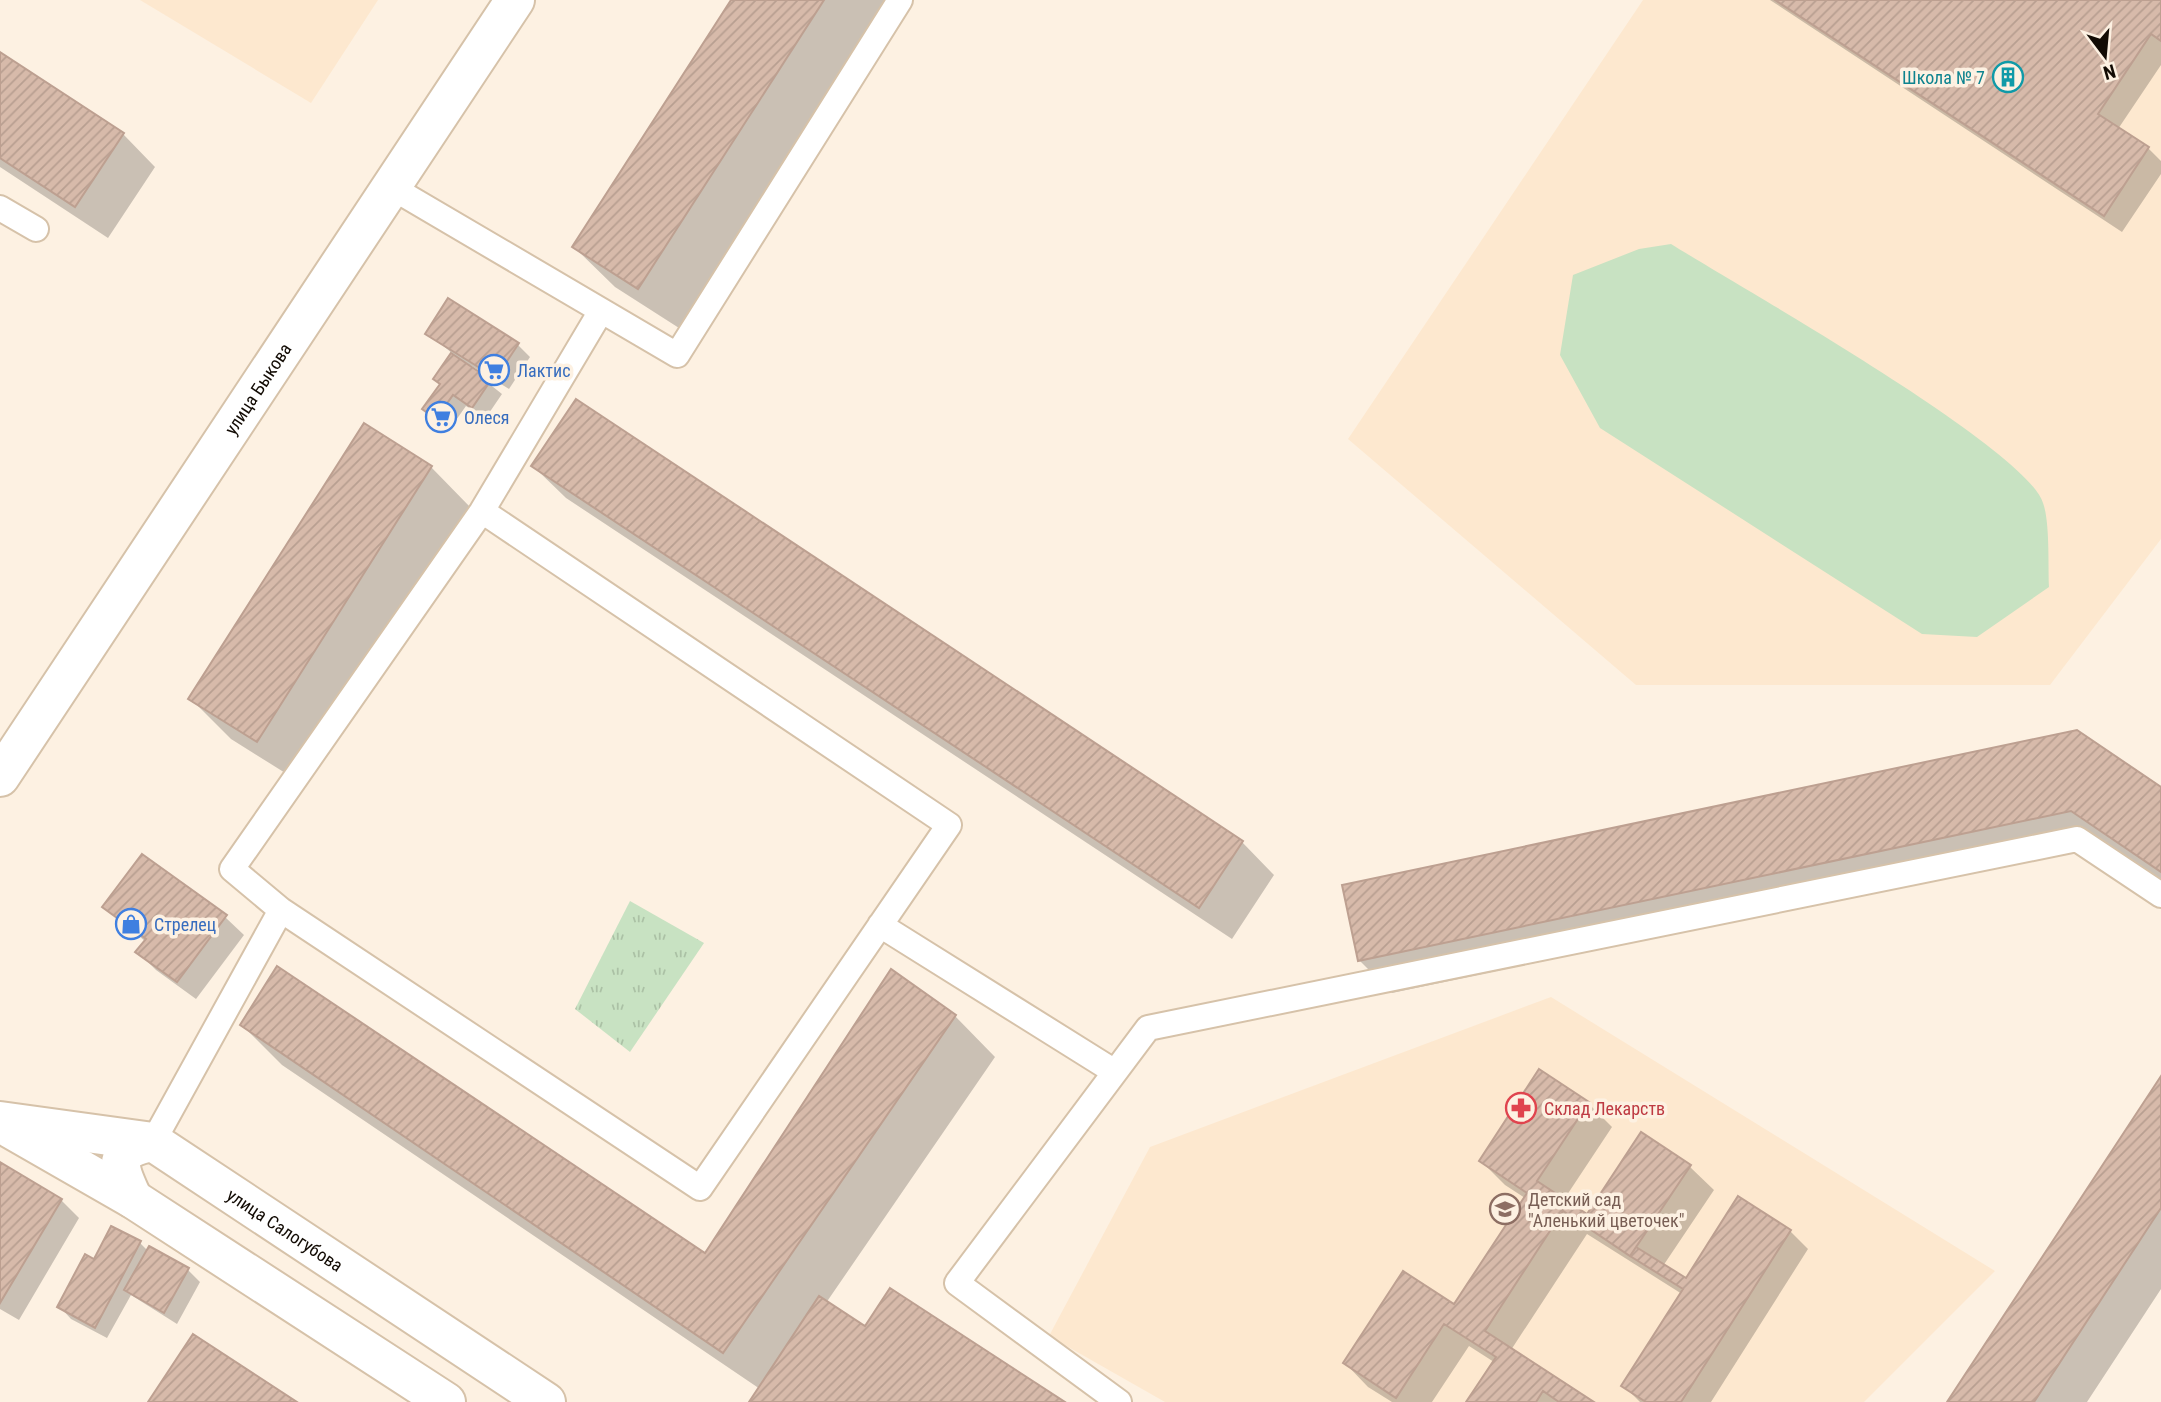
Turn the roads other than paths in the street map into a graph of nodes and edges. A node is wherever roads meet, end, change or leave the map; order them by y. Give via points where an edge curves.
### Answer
1 (515, 0) edge
2 (900, 0) edge
3 (391, 187) junction
4 (0, 208) edge
5 (36, 229) dead end
6 (601, 311) junction
7 (482, 511) junction
8 (0, 777) edge
9 (2161, 895) edge
10 (281, 910) junction
11 (880, 925) junction
12 (1115, 1072) junction
13 (0, 1122) edge
14 (153, 1142) junction
15 (133, 1199) junction
16 (446, 1402) edge
17 (546, 1402) edge
18 (1119, 1402) edge

1 - 3 street, улица Быкова
2 - 6 lane via 677,355
3 - 6 lane
3 - 8 street, улица Быкова
4 - 5 lane
6 - 7 lane
7 - 10 lane via 232,869
7 - 11 lane via 949,825
9 - 12 lane via 2077,839 1148,1028
10 - 11 lane via 700,1188
10 - 14 lane
11 - 12 lane
12 - 18 lane via 957,1283
13 - 14 street, улица Салогубова
13 - 15 street, улица Салогубова
14 - 15 street via 131,1146 121,1157 121,1173
14 - 17 street, улица Салогубова
15 - 16 street, улица Салогубова

